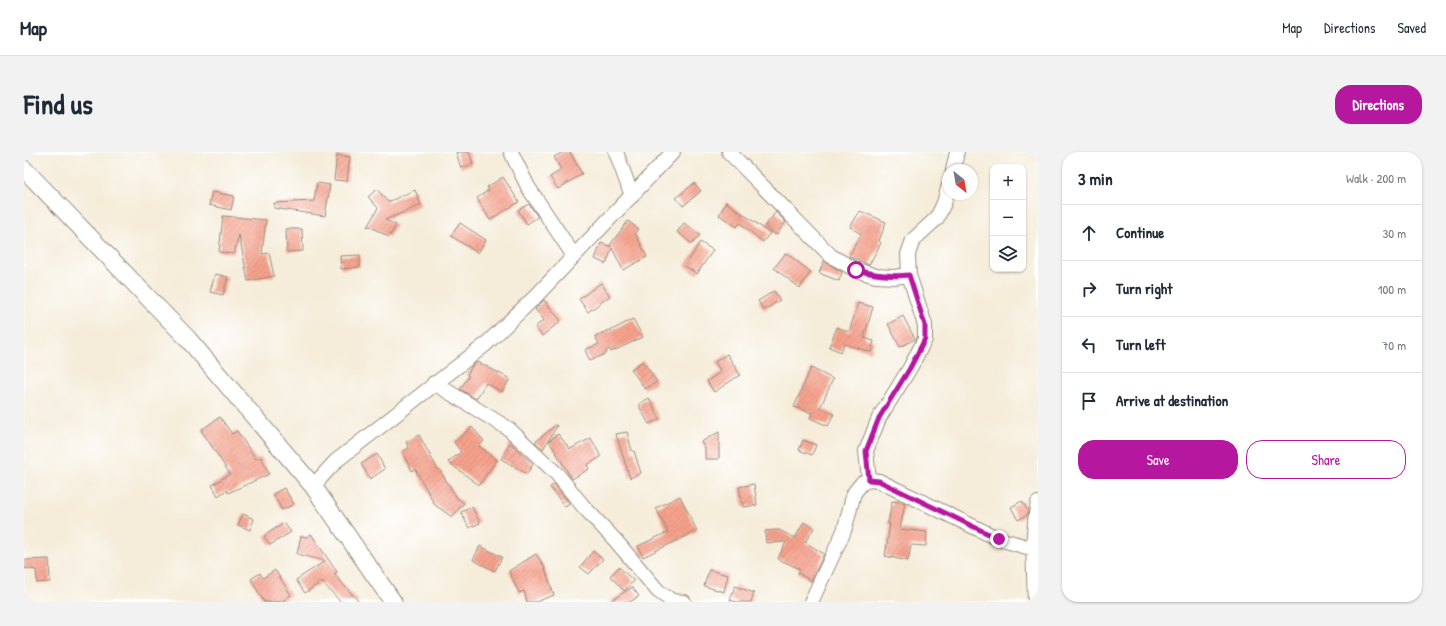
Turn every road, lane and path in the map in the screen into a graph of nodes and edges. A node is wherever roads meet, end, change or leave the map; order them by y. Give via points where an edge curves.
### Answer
1 (511, 152) edge
2 (616, 152) edge
3 (672, 152) edge
4 (729, 152) edge
5 (957, 152) edge
6 (954, 164) edge
7 (24, 169) edge
8 (632, 196) junction
9 (945, 200) edge
10 (574, 256) junction
11 (909, 275) junction
12 (434, 384) junction
13 (869, 480) junction
14 (313, 486) junction
15 (1038, 503) edge
16 (1034, 549) junction
17 (393, 602) edge
18 (684, 602) edge
19 (811, 602) edge
20 (1035, 602) edge

1 - 10 street via 528,187
2 - 8 street
3 - 8 street
4 - 11 street via 831,256 856,270 876,276
5 - 6 street
7 - 14 street via 188,339
8 - 10 street
9 - 11 street via 937,218 913,240 908,254
10 - 12 street via 485,345
11 - 13 street via 925,325 925,339 907,374 879,418 866,451
12 - 14 street via 336,461
12 - 18 street via 509,429 557,474 658,591 672,601
13 - 16 street via 879,481 999,539
13 - 19 street via 862,483 854,493 844,531
14 - 17 street
15 - 16 street
16 - 20 street

